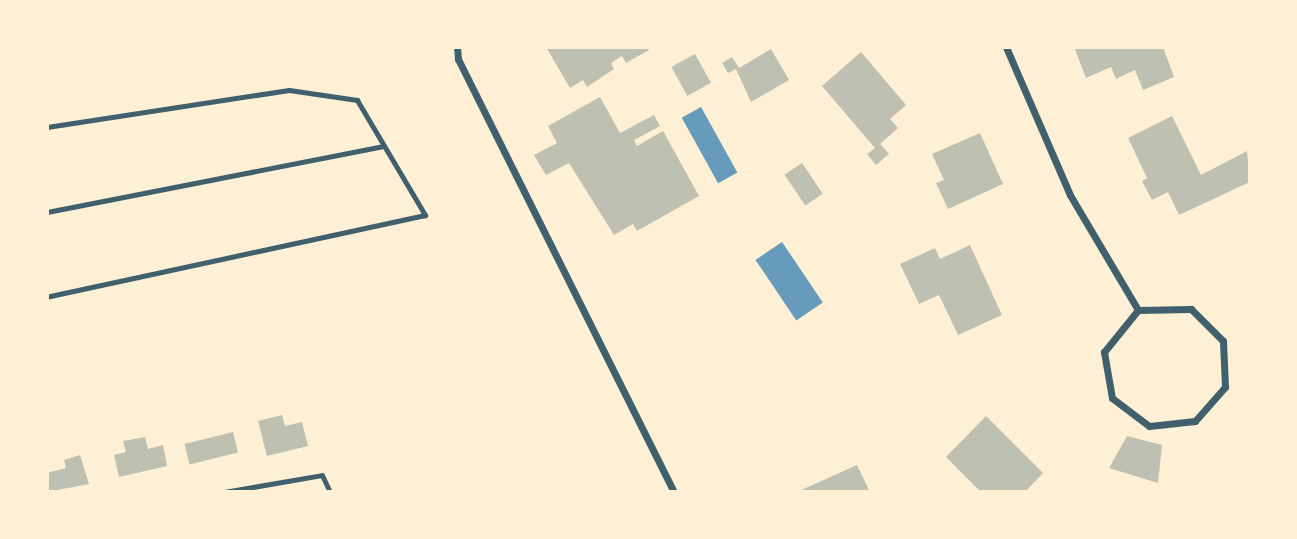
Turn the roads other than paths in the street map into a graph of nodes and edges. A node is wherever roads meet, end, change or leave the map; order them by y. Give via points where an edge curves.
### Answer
1 (457, 47) edge
2 (1006, 47) edge
3 (47, 127) edge
4 (384, 146) junction
5 (47, 212) edge
6 (47, 297) edge
7 (1138, 310) junction
8 (224, 492) edge
9 (330, 492) edge
10 (674, 492) edge

1 - 10 street via 458,59
2 - 7 street via 1070,195
3 - 4 lane via 289,90 357,100
4 - 5 lane
4 - 6 lane via 425,215
7 - 7 street via 1104,352 1112,398 1149,426 1195,421 1225,387 1223,341 1191,309
8 - 9 lane via 322,475

